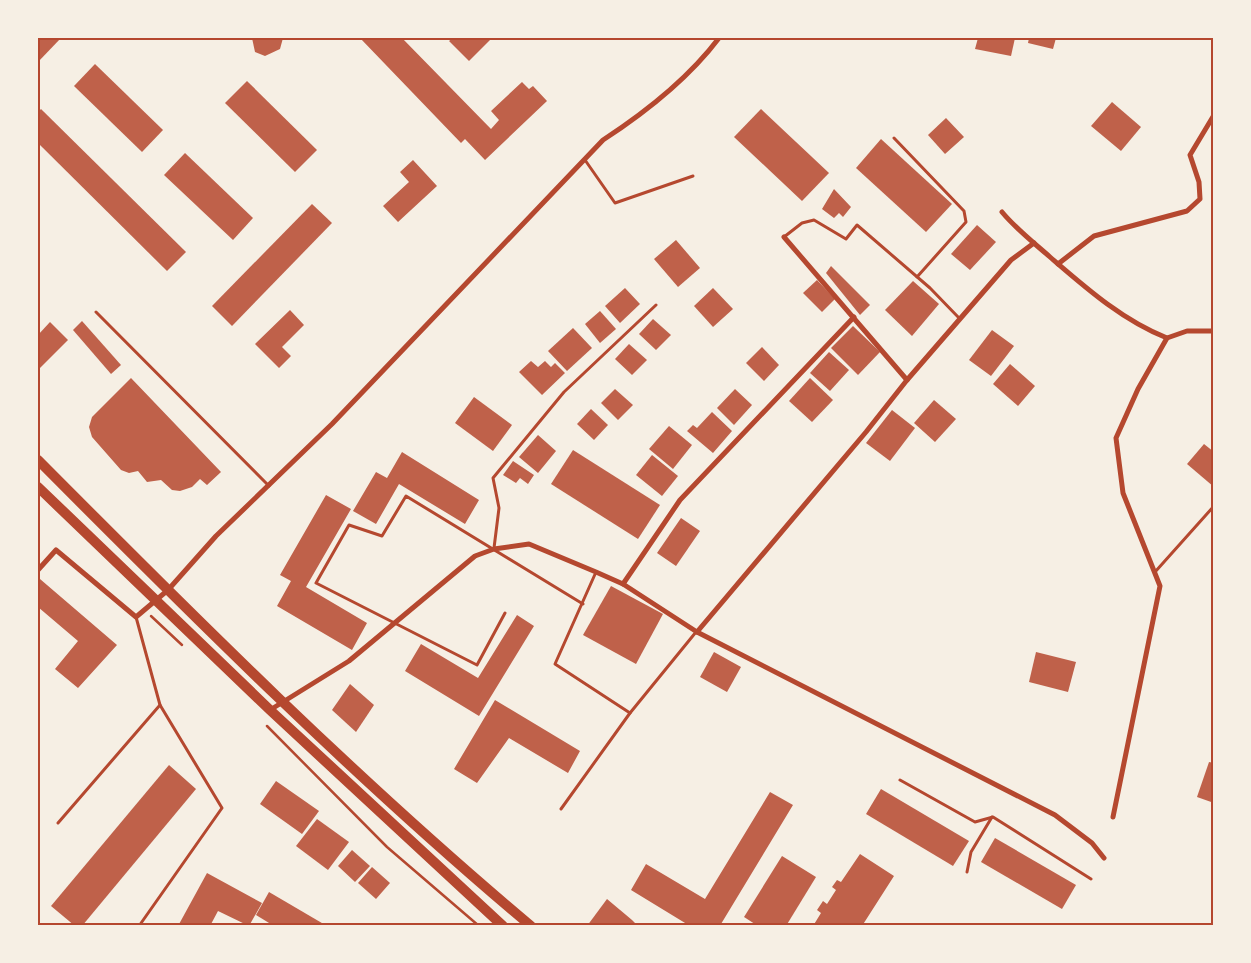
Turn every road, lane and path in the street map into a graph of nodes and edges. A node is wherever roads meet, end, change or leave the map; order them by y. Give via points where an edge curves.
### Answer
1 (719, 38) edge
2 (1214, 115) edge
3 (894, 138) dead end
4 (584, 160) junction
5 (693, 176) dead end
6 (1002, 212) dead end
7 (784, 237) joint
8 (1034, 243) junction
9 (1058, 264) junction
10 (917, 277) junction
11 (656, 305) dead end
12 (96, 312) dead end
13 (854, 317) junction
14 (961, 319) junction
15 (1214, 331) edge
16 (1167, 338) junction
17 (907, 380) junction
18 (38, 460) edge
19 (270, 486) junction
20 (38, 488) edge
21 (1214, 506) edge
22 (494, 549) junction
23 (38, 570) edge
24 (596, 572) junction
25 (1155, 573) junction
26 (623, 584) junction
27 (168, 590) junction
28 (155, 601) junction
29 (583, 604) junction
30 (144, 610) junction
31 (505, 613) dead end
32 (136, 617) junction
33 (393, 623) junction
34 (697, 632) junction
35 (184, 646) dead end
36 (283, 700) junction
37 (160, 705) junction
38 (270, 710) junction
39 (630, 713) junction
40 (266, 726) dead end
41 (900, 780) dead end
42 (561, 809) dead end
43 (993, 817) junction
44 (1113, 817) dead end
45 (58, 823) dead end
46 (1104, 858) dead end
47 (967, 872) dead end
48 (1091, 879) dead end
49 (139, 926) edge
50 (478, 926) edge
51 (503, 926) edge
52 (531, 926) edge

1 - 4 street via 666,93 603,140
2 - 9 street via 1190,155 1199,182 1200,199 1187,211 1094,236
3 - 10 lane via 964,211 966,222
4 - 5 lane via 615,203
4 - 19 street
6 - 8 street
7 - 10 lane via 802,223 814,220 846,239 858,225
7 - 13 street
8 - 9 street
8 - 14 street via 1011,260
9 - 16 street via 1140,327
10 - 14 lane
11 - 22 lane via 564,392 493,478 499,508
12 - 19 lane
13 - 17 street
13 - 26 street via 680,500
14 - 17 street
15 - 16 street via 1187,331
16 - 25 street via 1138,389 1116,438 1123,492
17 - 34 street
18 - 27 main road
19 - 27 street via 216,536
20 - 28 main road
21 - 25 lane
22 - 24 street via 530,544
22 - 29 lane
22 - 33 street via 475,556
22 - 33 lane via 406,496 382,536 349,525 316,583
23 - 32 street via 56,550
24 - 26 street
24 - 29 lane
25 - 44 street via 1160,586
26 - 34 street
27 - 28 street
27 - 36 main road
28 - 30 street
28 - 38 main road
29 - 39 lane via 555,664
30 - 32 street
30 - 35 path
31 - 33 lane via 477,665
32 - 37 lane
33 - 36 street via 349,661
34 - 39 lane
34 - 46 street via 1055,815 1092,843
36 - 38 street
36 - 52 main road via 374,789
37 - 45 lane
37 - 49 lane via 222,808
38 - 51 main road
39 - 42 lane
40 - 50 path via 387,847
41 - 43 lane via 975,822
43 - 47 lane via 971,852
43 - 48 lane

